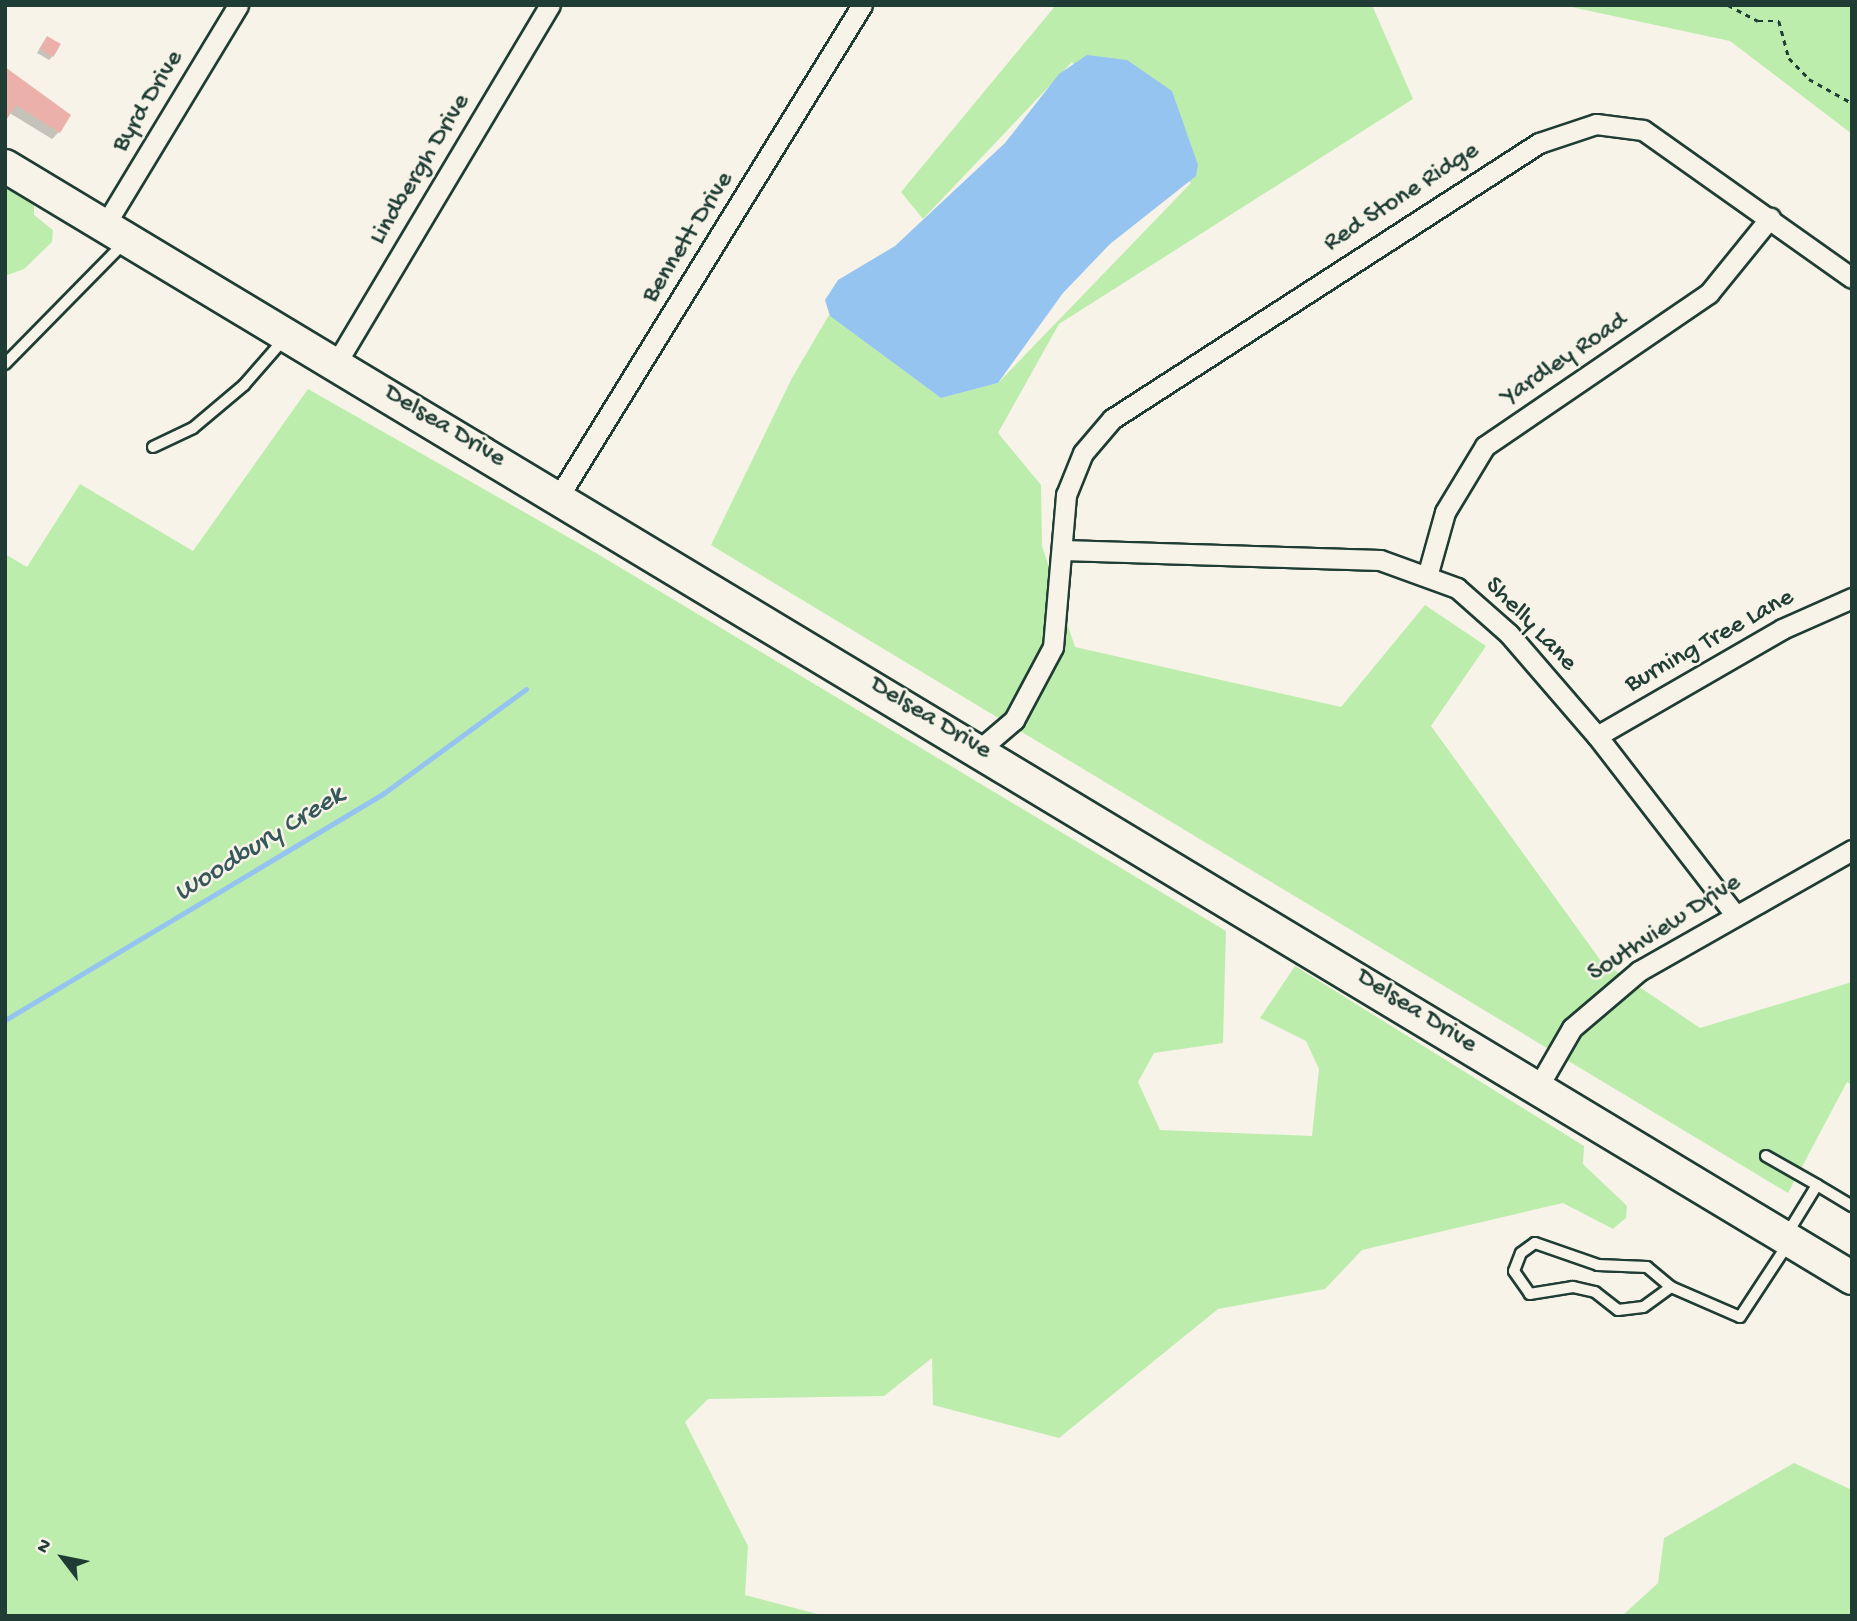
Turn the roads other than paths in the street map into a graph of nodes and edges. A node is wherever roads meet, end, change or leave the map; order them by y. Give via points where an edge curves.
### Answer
1 (238, 5) edge
2 (550, 5) edge
3 (862, 5) edge
4 (5, 166) edge
5 (1770, 218) junction
6 (116, 232) junction
7 (1852, 278) edge
8 (288, 335) junction
9 (337, 362) junction
10 (5, 364) edge
11 (153, 447) dead end
12 (559, 496) junction
13 (1063, 550) junction
14 (1428, 573) junction
15 (1852, 597) edge
16 (1597, 736) junction
17 (980, 750) junction
18 (1852, 850) edge
19 (1734, 913) junction
20 (1538, 1087) junction
21 (1766, 1156) dead end
22 (1817, 1185) junction
23 (1852, 1206) edge
24 (1787, 1239) junction
25 (1852, 1278) edge
26 (1671, 1287) junction

1 - 6 street, Byrd Drive
2 - 9 street, Lindbergh Drive
3 - 12 street, Bennett Drive
4 - 6 main road, Delsea Drive
5 - 7 street, Red Stone Ridge
5 - 13 street, Red Stone Ridge via 1643,130 1624,124 1570,128 1511,159 1112,419 1073,473 1062,519
5 - 14 street, Yardley Road via 1709,293 1485,446 1445,512
6 - 8 main road, Delsea Drive
6 - 10 lane
8 - 9 main road, Delsea Drive
8 - 11 lane via 244,385 193,428
9 - 12 main road, Delsea Drive
12 - 17 main road, Delsea Drive
13 - 14 street, Shelly Lane via 1339,557
13 - 17 street, Red Stone Ridge via 1053,647 1014,720
14 - 16 street, Shelly Lane via 1483,607
15 - 16 street, Burning Tree Lane via 1782,629
16 - 19 street, Shelly Lane
17 - 20 main road, Delsea Drive
18 - 19 street, Southview Drive
19 - 20 street, Southview Drive via 1601,1000 1572,1028
20 - 24 main road, Delsea Drive
21 - 22 lane
22 - 23 lane
22 - 24 lane
24 - 25 main road, Delsea Drive
24 - 26 lane via 1740,1317
26 - 26 lane via 1647,1267 1598,1265 1535,1243 1521,1253 1514,1271 1530,1294 1573,1287 1595,1292 1618,1310 1643,1307

